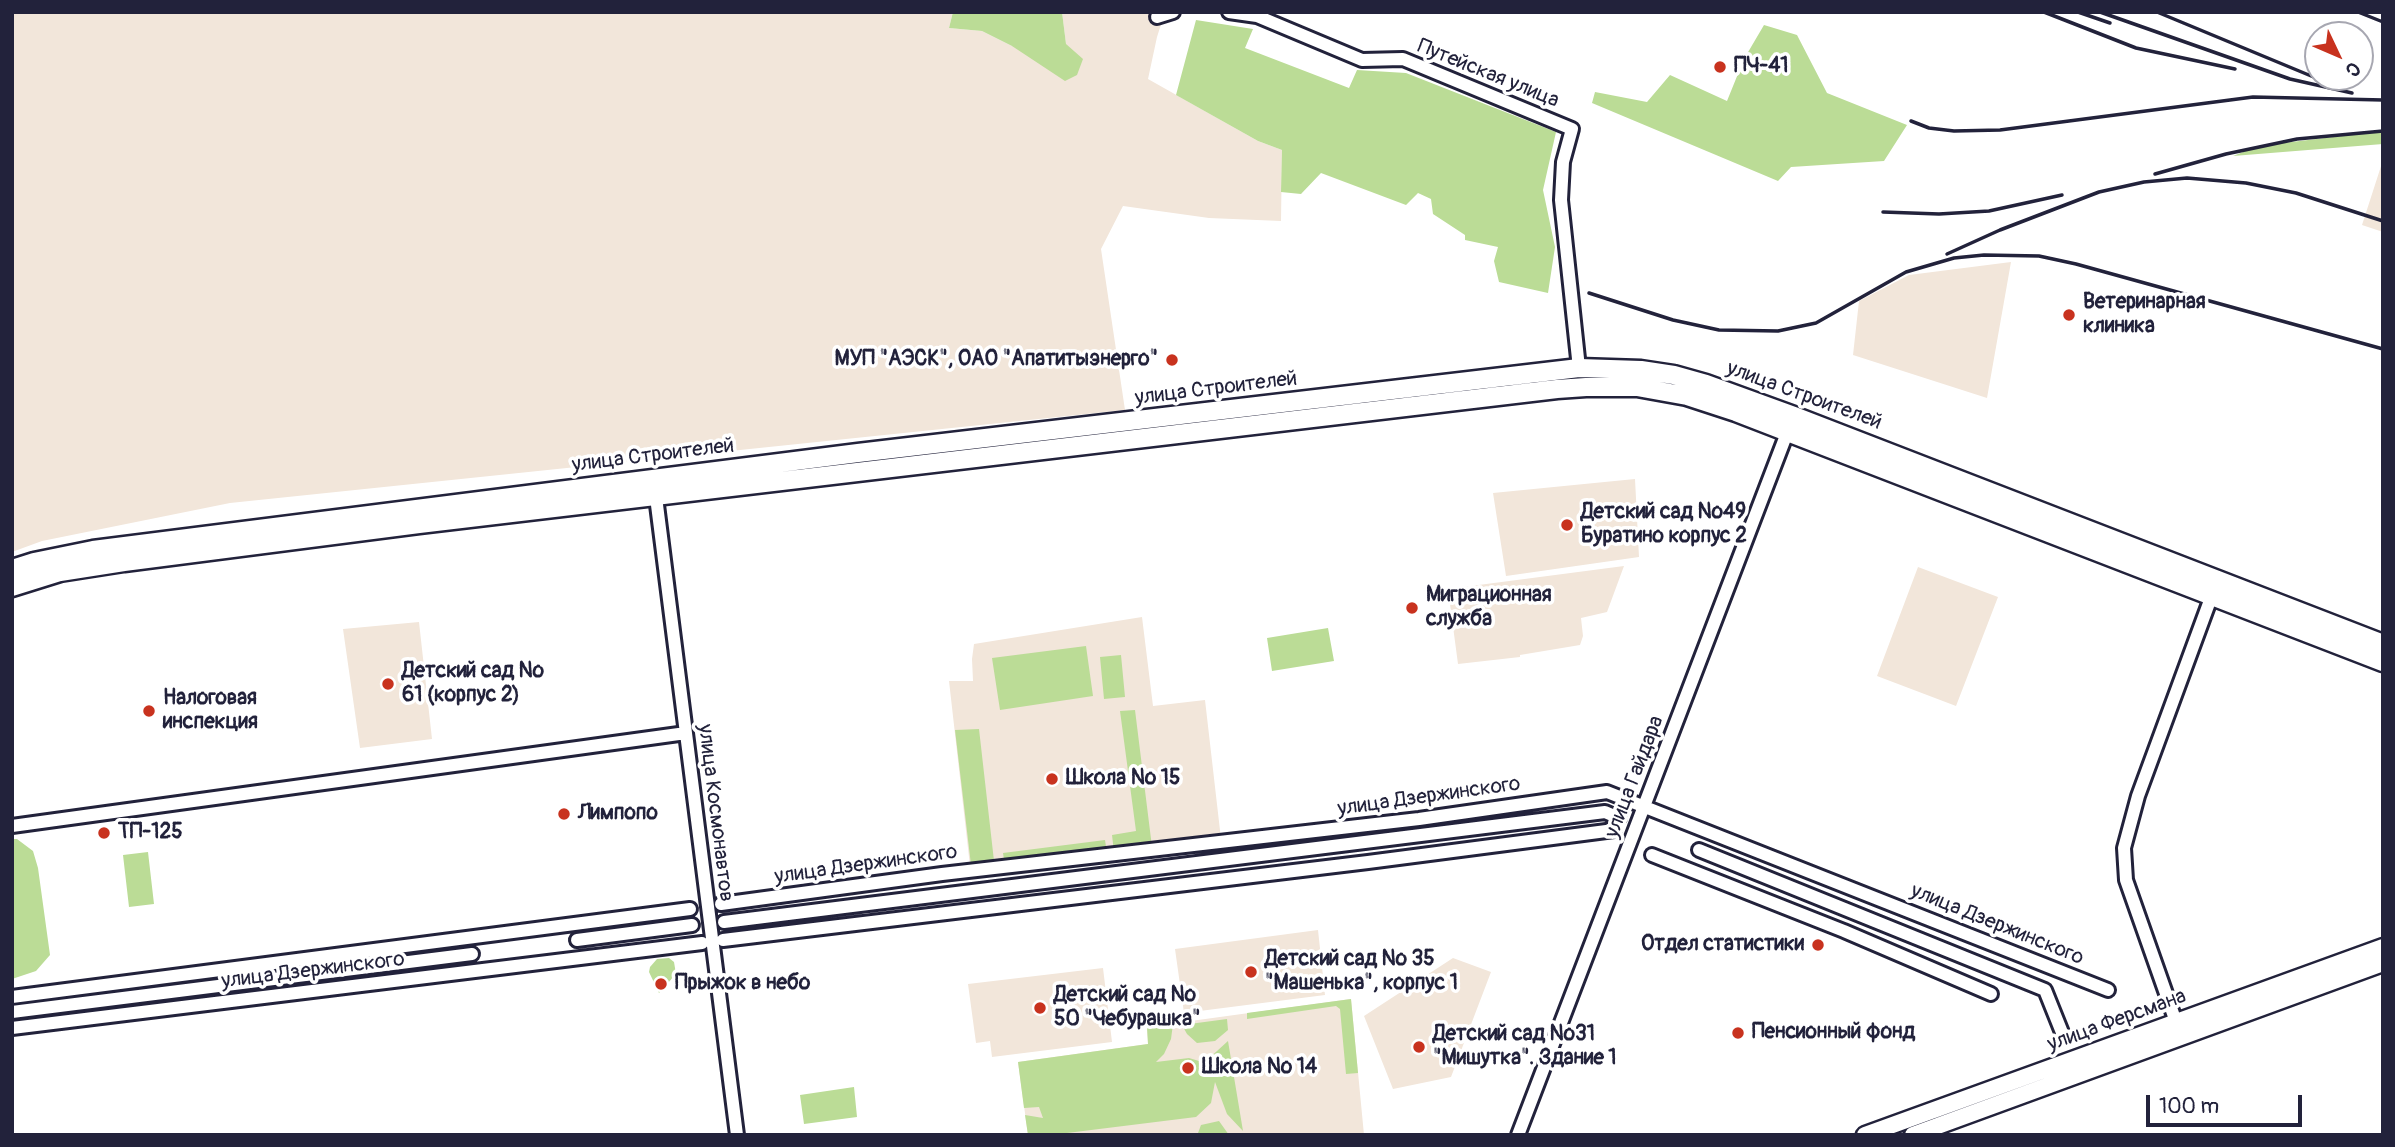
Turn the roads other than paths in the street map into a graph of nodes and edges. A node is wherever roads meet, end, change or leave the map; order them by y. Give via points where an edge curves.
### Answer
1 (1173, 12) edge
2 (1229, 12) edge
3 (1157, 17) dead end
4 (1579, 368) junction
5 (1386, 401) junction
6 (1790, 424) junction
7 (1103, 426) junction
8 (1104, 444) junction
9 (653, 478) junction
10 (656, 497) junction
11 (418, 517) junction
12 (12, 569) edge
13 (12, 587) edge
14 (2215, 587) junction
15 (2382, 654) edge
16 (686, 733) junction
17 (1644, 807) junction
18 (12, 826) edge
19 (1699, 850) dead end
20 (1652, 855) dead end
21 (722, 904) dead end
22 (690, 909) dead end
23 (724, 922) dead end
24 (692, 925) dead end
25 (577, 940) dead end
26 (723, 940) dead end
27 (702, 943) dead end
28 (2383, 947) edge
29 (471, 954) dead end
30 (2383, 963) edge
31 (2108, 990) dead end
32 (2287, 990) junction
33 (1991, 994) dead end
34 (12, 997) edge
35 (12, 1012) edge
36 (2176, 1021) junction
37 (12, 1028) edge
38 (2063, 1035) dead end
39 (737, 1135) edge
40 (1518, 1135) edge
41 (1865, 1135) edge
42 (1913, 1135) edge

1 - 3 street
2 - 4 street, Путейская улица via 1257,16 1362,60 1404,59 1572,129 1563,162 1562,200
4 - 5 main road, улица Строителей
4 - 6 main road, улица Строителей via 1674,375
5 - 6 main road, улица Строителей via 1637,387
5 - 7 main road, улица Строителей
5 - 8 main road, улица Строителей
6 - 14 main road, улица Строителей
6 - 17 street, улица Гайдара
7 - 8 main road
7 - 9 main road, улица Строителей
8 - 10 main road, улица Строителей
9 - 10 main road
9 - 11 main road, улица Строителей
10 - 11 main road, улица Строителей
10 - 16 street, улица Космонавтов
11 - 12 main road, улица Строителей via 93,550
11 - 13 main road, улица Строителей via 60,572
14 - 15 main road, улица Строителей
14 - 36 street via 2138,796 2124,848 2126,880
16 - 18 street
16 - 39 street, улица Космонавтов
17 - 21 street, улица Дзержинского via 1606,792
17 - 31 street, улица Дзержинского
17 - 40 street, улица Гайдара
19 - 38 street, улица Дзержинского via 2045,990
20 - 33 street
22 - 34 street, улица Дзержинского
23 - 26 street, улица Дзержинского via 1605,812 1616,824 1354,864
24 - 25 street
27 - 37 street, улица Дзержинского
28 - 32 street, улица Ферсмана
29 - 35 street, улица Дзержинского
30 - 32 street, улица Ферсмана
32 - 36 street, улица Ферсмана
32 - 42 street, улица Ферсмана
36 - 41 street, улица Ферсмана

